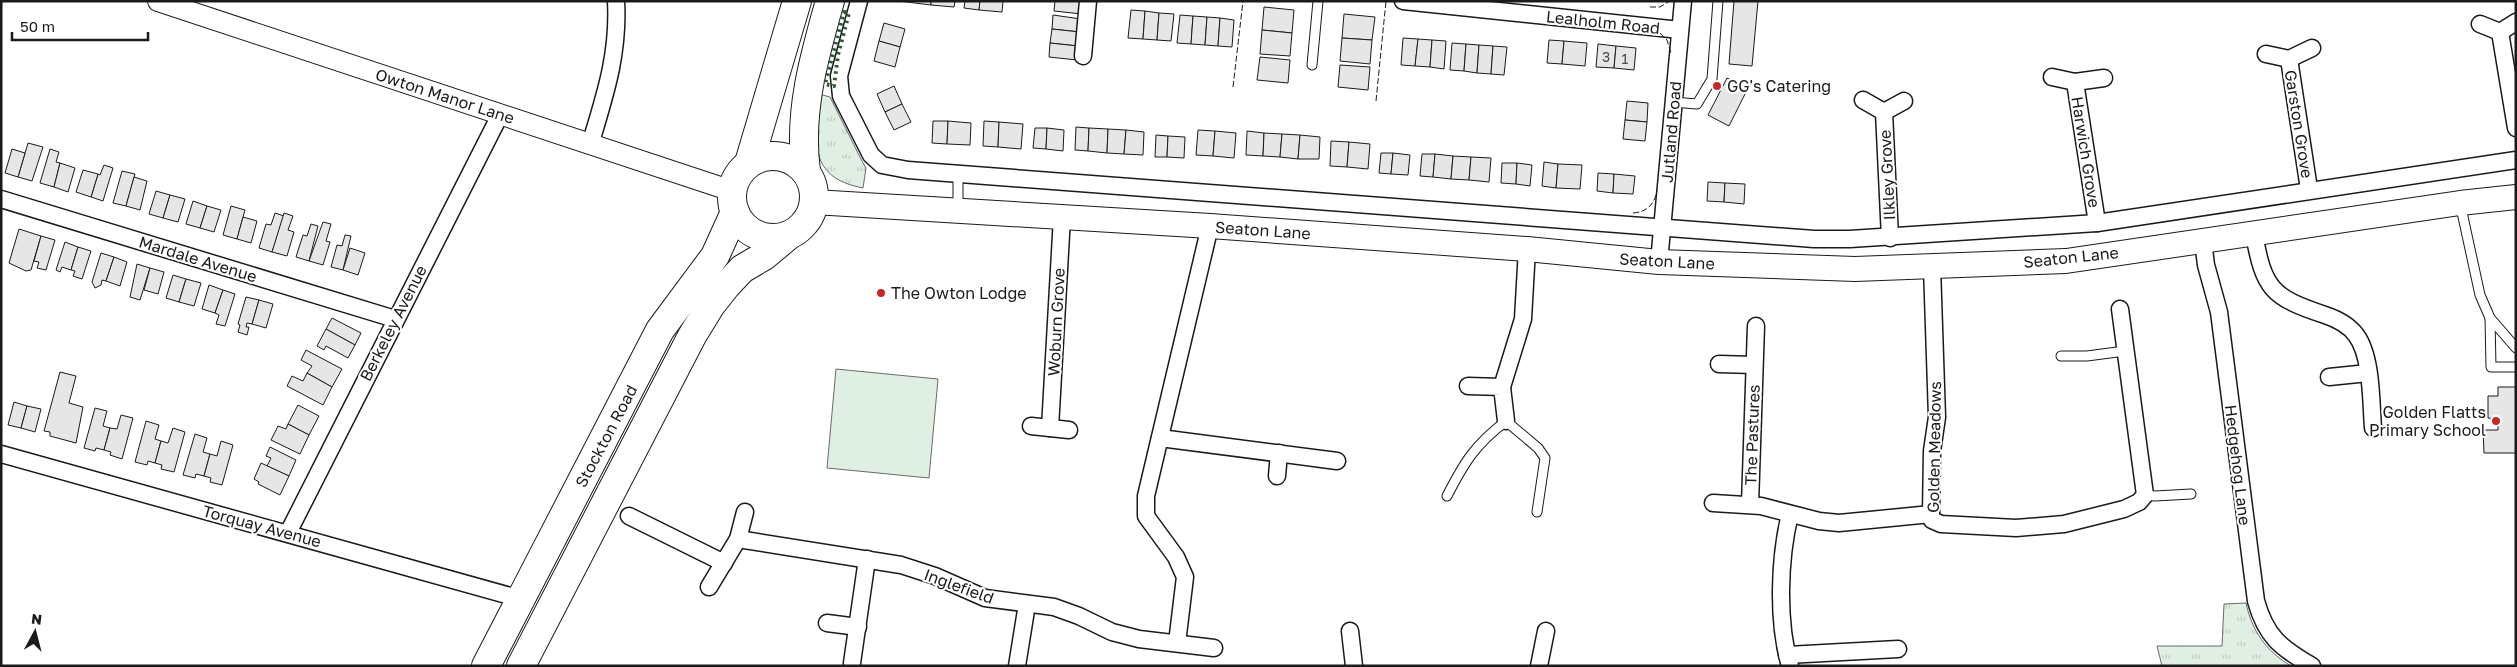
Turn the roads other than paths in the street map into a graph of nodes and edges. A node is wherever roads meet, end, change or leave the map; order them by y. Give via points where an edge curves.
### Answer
1 (158, 1) edge
2 (616, 1) edge
3 (797, 1) edge
4 (830, 1) edge
5 (859, 1) edge
6 (1088, 1) edge
7 (1318, 1) edge
8 (1403, 1) edge
9 (1683, 1) edge
10 (1718, 1) edge
11 (1496, 6) edge
12 (2516, 22) edge
13 (2480, 24) dead end
14 (1680, 30) junction
15 (2500, 32) junction
16 (2312, 48) dead end
17 (2266, 54) dead end
18 (1083, 56) dead end
19 (2289, 59) junction
20 (1312, 65) dead end
21 (2052, 77) dead end
22 (2104, 78) dead end
23 (2075, 82) junction
24 (1863, 100) dead end
25 (1904, 101) dead end
26 (1673, 102) junction
27 (1884, 112) junction
28 (500, 115) junction
29 (2516, 128) edge
30 (590, 145) junction
31 (2516, 160) edge
32 (749, 163) junction
33 (806, 171) junction
34 (958, 173) junction
35 (2309, 189) junction
36 (2516, 197) edge
37 (1, 199) edge
38 (734, 202) junction
39 (814, 202) junction
40 (2460, 203) junction
41 (958, 210) junction
42 (1062, 217) junction
43 (2097, 223) junction
44 (1210, 226) junction
45 (1662, 226) junction
46 (2254, 234) junction
47 (788, 236) junction
48 (1890, 238) junction
49 (2203, 241) junction
50 (1527, 249) junction
51 (1659, 262) junction
52 (1932, 267) junction
53 (2120, 309) dead end
54 (395, 318) junction
55 (2490, 318) junction
56 (1756, 326) dead end
57 (2516, 348) edge
58 (2124, 352) junction
59 (2061, 356) dead end
60 (1719, 364) dead end
61 (1754, 365) junction
62 (2516, 367) edge
63 (2368, 373) junction
64 (2329, 378) dead end
65 (1468, 386) dead end
66 (1502, 387) junction
67 (1506, 421) junction
68 (1031, 426) dead end
69 (1050, 428) junction
70 (2373, 428) dead end
71 (1069, 430) dead end
72 (1160, 438) junction
73 (1279, 453) junction
74 (1, 454) edge
75 (1337, 461) dead end
76 (1277, 476) dead end
77 (2145, 494) junction
78 (2191, 494) dead end
79 (1447, 496) dead end
80 (1713, 503) dead end
81 (1750, 504) junction
82 (745, 512) dead end
83 (1537, 512) dead end
84 (1790, 514) junction
85 (1930, 514) junction
86 (629, 516) dead end
87 (288, 533) junction
88 (738, 539) junction
89 (867, 559) junction
90 (724, 563) junction
91 (709, 587) dead end
92 (521, 599) junction
93 (1027, 604) junction
94 (827, 623) dead end
95 (858, 626) junction
96 (1546, 631) dead end
97 (1350, 632) dead end
98 (1177, 643) junction
99 (1214, 648) dead end
100 (1898, 649) dead end
101 (1788, 660) edge
102 (852, 663) dead end
103 (486, 666) edge
104 (521, 666) edge
105 (1017, 666) edge
106 (1354, 666) edge
107 (1539, 666) edge
108 (2312, 666) edge

1 - 28 street, Owton Manor Lane
2 - 30 street via 617,36 612,71
3 - 32 highway
4 - 33 highway via 807,92 804,131
5 - 34 street, Seaton Lane via 838,76 841,96 871,155 882,164 908,170
6 - 18 street
7 - 20 lane
8 - 11 street, Lealholm Road
9 - 14 street, Jutland Road
10 - 26 lane via 1712,78 1697,104
11 - 14 street, Lealholm Road
12 - 15 street
13 - 15 street
14 - 26 street, Jutland Road
15 - 29 street
16 - 19 street, Garston Grove
17 - 19 street, Garston Grove
19 - 35 street, Garston Grove
21 - 23 street, Harwich Grove
22 - 23 street, Harwich Grove
23 - 43 street, Harwich Grove
24 - 27 street, Ilkley Grove
25 - 27 street, Ilkley Grove
26 - 45 street, Jutland Road
27 - 48 street, Ilkley Grove
28 - 30 street, Owton Manor Lane
28 - 54 street, Berkeley Avenue
30 - 38 street, Owton Manor Lane
31 - 35 street, Seaton Lane
32 - 33 highway via 766,156 780,156 793,160
32 - 38 highway via 738,175
33 - 39 highway via 813,185
34 - 41 lane
34 - 45 street, Seaton Lane
35 - 43 street, Seaton Lane
36 - 40 main road, Seaton Lane
37 - 54 street, Mardale Avenue
38 - 47 highway via 745,227 764,237
38 - 92 highway, Stockton Road via 715,256 660,330
39 - 41 main road, Seaton Lane
39 - 47 highway via 810,216 801,228
40 - 46 main road, Seaton Lane
40 - 55 lane via 2480,295
41 - 42 main road, Seaton Lane
42 - 44 main road, Seaton Lane
42 - 69 street, Woburn Grove
43 - 48 street, Seaton Lane
44 - 50 main road, Seaton Lane
44 - 72 street
45 - 48 street, Seaton Lane via 1814,239
45 - 51 street, Jutland Road
46 - 49 main road, Seaton Lane
46 - 63 street via 2264,277 2273,290 2285,300 2339,320 2349,327 2362,344
47 - 104 highway, Stockton Road via 742,269 711,305
49 - 52 main road, Seaton Lane via 2066,261
49 - 108 street, Hedgehog Lane via 2219,312 2256,601 2263,623 2277,643
50 - 51 main road, Seaton Lane
50 - 66 street via 1523,319
51 - 52 main road, Seaton Lane via 1854,269
52 - 85 street, Golden Meadows via 1937,417 1932,451
53 - 58 street
54 - 87 street, Berkeley Avenue
55 - 57 lane
55 - 62 lane via 2491,367
56 - 61 street, The Pastures
58 - 59 lane
58 - 77 street
60 - 61 street, The Pastures
61 - 81 street, The Pastures
63 - 64 street
63 - 70 street
65 - 66 street
66 - 67 street
67 - 79 lane via 1479,444
67 - 83 lane via 1538,448 1544,458
68 - 69 street
69 - 71 street
72 - 73 street
72 - 98 street via 1146,496 1146,516 1176,557 1185,577
73 - 75 street
73 - 76 street
74 - 87 street, Torquay Avenue
77 - 78 lane
77 - 85 street, Golden Meadows via 2139,502 2124,509 2041,527 1941,524 1932,520
80 - 81 street, The Pastures
81 - 84 street, The Pastures
82 - 88 street
84 - 85 street, The Pastures via 1839,523
84 - 101 street via 1782,559
86 - 90 street
87 - 92 street, Torquay Avenue
88 - 89 street, Inglefield
88 - 90 street
89 - 93 street, Inglefield via 901,565 985,598
89 - 95 street
90 - 91 street
92 - 103 highway, Stockton Road
93 - 98 street, Inglefield via 1054,607 1130,637
93 - 105 street
94 - 95 street
95 - 102 street
96 - 107 street
97 - 106 street
98 - 99 street, Inglefield
100 - 101 street

